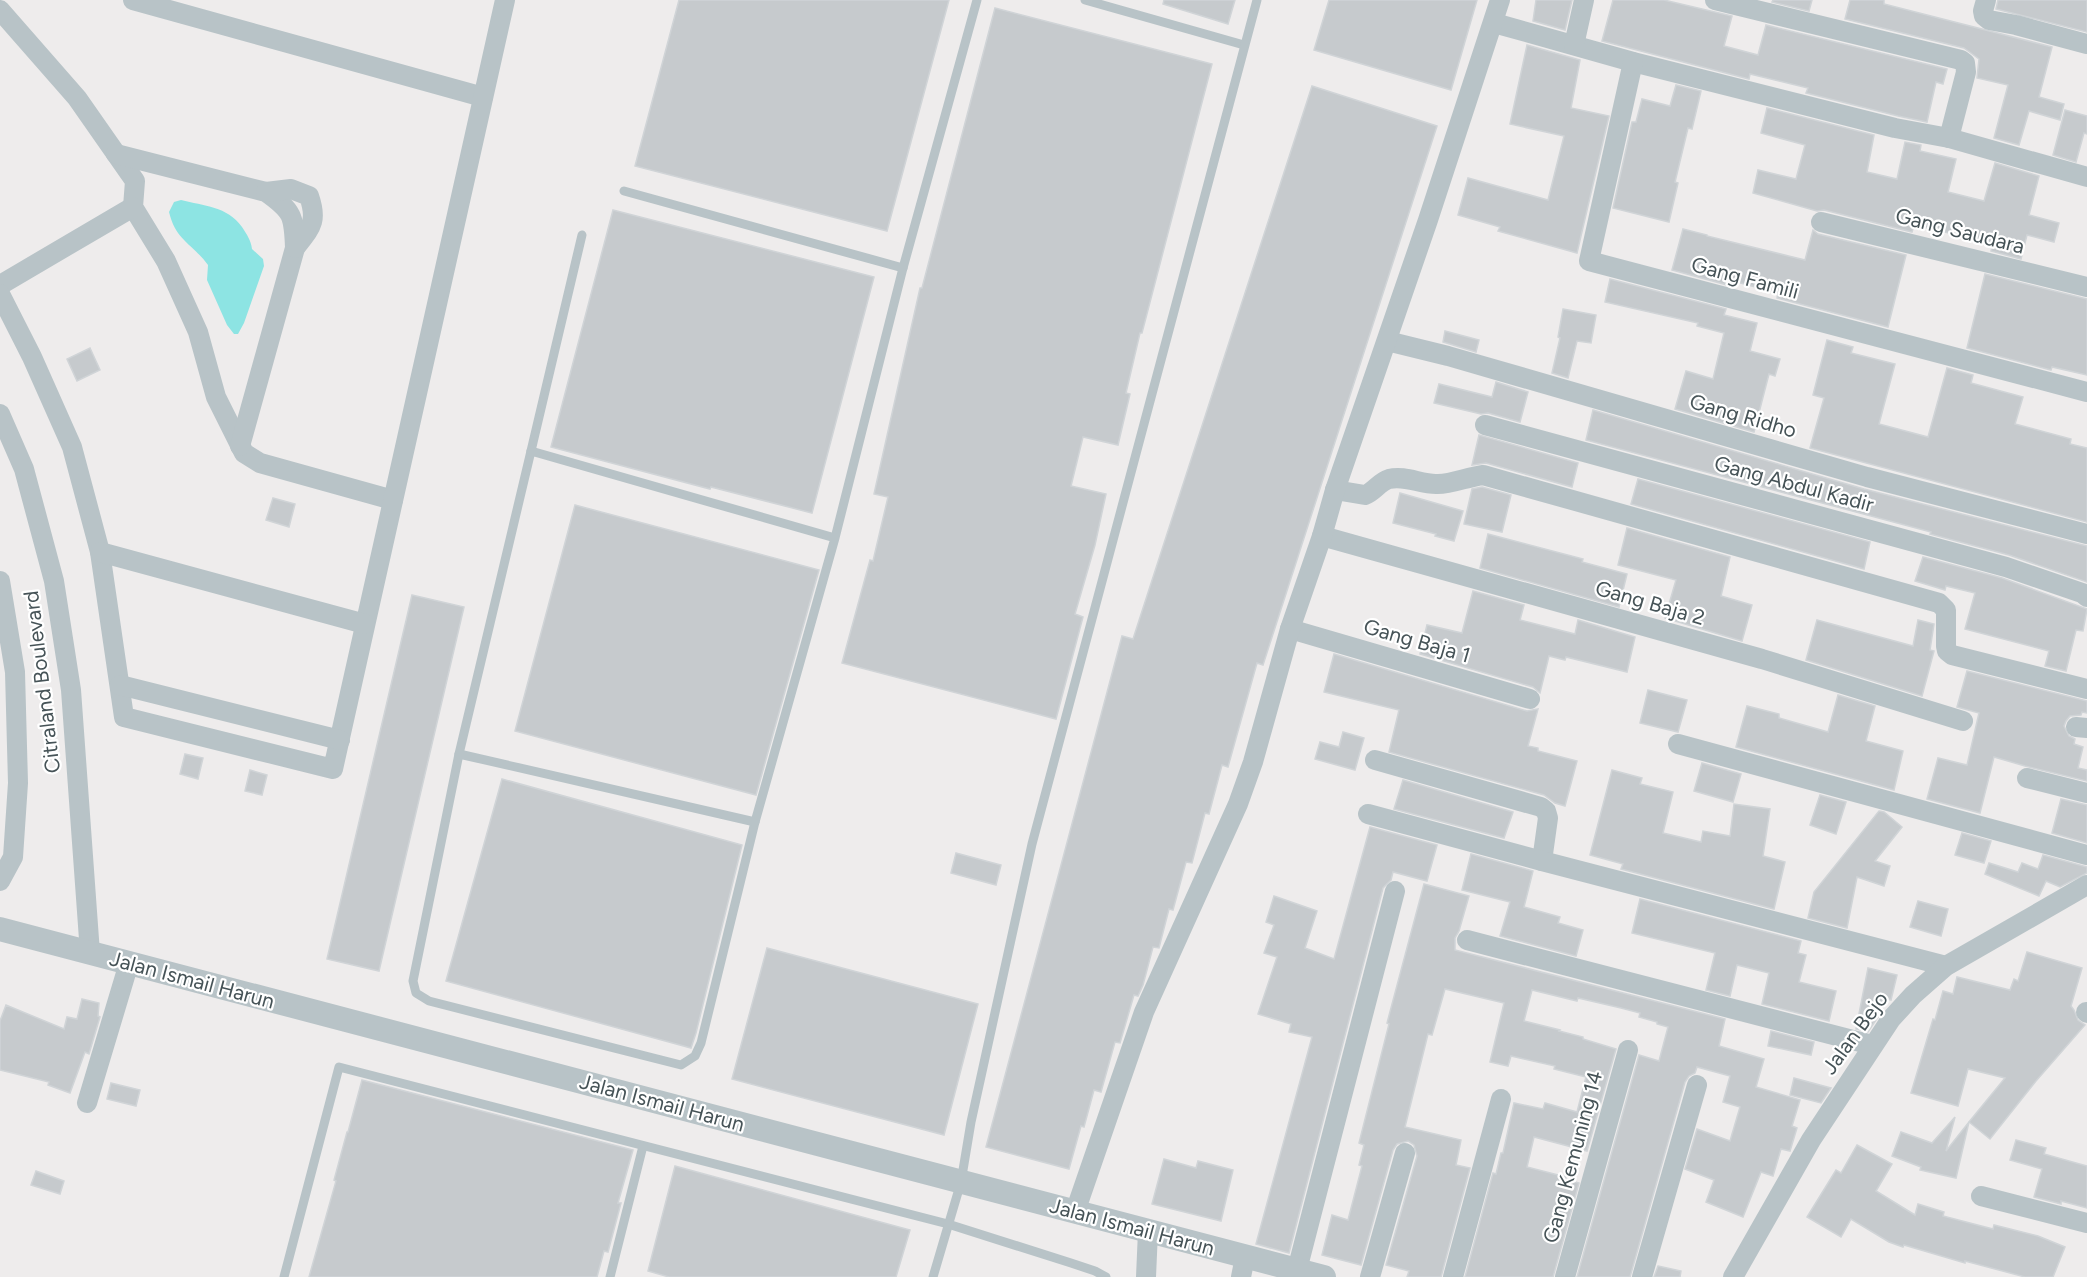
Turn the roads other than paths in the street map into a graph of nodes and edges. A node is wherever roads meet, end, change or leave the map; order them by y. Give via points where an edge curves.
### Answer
1 (133, 0) edge
2 (505, 0) edge
3 (977, 0) edge
4 (1084, 0) edge
5 (1257, 0) edge
6 (1500, 0) edge
7 (1584, 0) edge
8 (1715, 0) edge
9 (1986, 0) edge
10 (0, 10) edge
11 (1494, 23) junction
12 (1244, 45) junction
13 (1574, 45) junction
14 (2087, 45) edge
15 (1633, 62) junction
16 (483, 97) junction
17 (1949, 138) junction
18 (116, 154) junction
19 (2087, 177) edge
20 (624, 191) dead end
21 (133, 207) junction
22 (1821, 222) dead end
23 (582, 235) dead end
24 (903, 268) junction
25 (0, 285) edge
26 (2087, 287) edge
27 (0, 294) edge
28 (1386, 341) junction
29 (2087, 392) edge
30 (0, 414) edge
31 (1485, 425) dead end
32 (240, 446) junction
33 (531, 451) junction
34 (1351, 493) junction
35 (393, 500) junction
36 (2087, 534) edge
37 (1322, 536) junction
38 (835, 538) junction
39 (100, 552) junction
40 (0, 581) edge
41 (2087, 597) edge
42 (365, 624) junction
43 (1290, 629) junction
44 (120, 685) junction
45 (2087, 689) edge
46 (1530, 699) dead end
47 (1963, 721) dead end
48 (340, 740) junction
49 (1678, 744) dead end
50 (459, 754) junction
51 (1375, 760) dead end
52 (2027, 778) dead end
53 (2087, 793) edge
54 (1368, 814) dead end
55 (755, 822) junction
56 (2087, 855) edge
57 (1542, 861) junction
58 (0, 881) edge
59 (2087, 885) edge
60 (1395, 891) dead end
61 (0, 929) edge
62 (1467, 940) dead end
63 (90, 953) junction
64 (129, 963) junction
65 (1946, 966) junction
66 (1872, 1045) junction
67 (1628, 1050) dead end
68 (1697, 1085) dead end
69 (1501, 1099) dead end
70 (87, 1103) dead end
71 (643, 1146) junction
72 (1405, 1154) dead end
73 (961, 1182) junction
74 (1981, 1196) dead end
75 (1075, 1212) junction
76 (2087, 1223) edge
77 (948, 1224) junction
78 (1148, 1231) junction
79 (1243, 1267) edge
80 (1297, 1270) junction
81 (284, 1277) edge
82 (610, 1277) edge
83 (933, 1277) edge
84 (1106, 1277) edge
85 (1146, 1277) edge
86 (1324, 1277) edge
87 (1370, 1277) edge
88 (1453, 1277) edge
89 (1565, 1277) edge
90 (1642, 1277) edge
91 (1733, 1277) edge

1 - 16 street
2 - 16 street
3 - 24 lane
4 - 12 lane
5 - 12 lane
6 - 11 street
7 - 13 street
8 - 17 street via 1961,60 1966,72
9 - 14 street via 1983,11 1989,20
10 - 18 street via 77,98
11 - 13 street
11 - 28 street
12 - 73 lane via 1032,844
13 - 15 street
15 - 17 street via 1895,129
15 - 29 street, Gang Famili via 1589,261
16 - 35 street
17 - 19 street
18 - 21 street via 135,181
18 - 32 street via 266,192 291,189 309,196 315,213 310,229 295,248
20 - 24 lane
21 - 25 street
21 - 32 street via 166,261 198,332 216,398
22 - 26 street, Gang Saudara
23 - 33 lane
24 - 38 lane
27 - 39 street via 72,447
28 - 34 street
28 - 36 street, Gang Ridho via 1867,477
30 - 63 street, Citraland Boulevard via 24,469 54,581 71,690
31 - 41 street, Gang Abdul Kadir via 2006,567
32 - 35 street via 260,463
33 - 38 lane
33 - 50 lane
34 - 37 street
34 - 45 street via 1389,479 1446,484 1483,475 1939,603 1946,610 1946,646 1952,655
35 - 42 street
37 - 43 street
37 - 47 street, Gang Baja 2 via 1762,659
38 - 55 lane
39 - 42 street
39 - 44 street
40 - 58 street via 15,672 18,783 13,857
42 - 48 street
43 - 46 street, Gang Baja 1
43 - 75 street via 1238,804 1144,1012
44 - 48 street
44 - 48 street via 124,717 148,723 333,769
49 - 56 street
50 - 55 lane
50 - 55 lane via 413,981 416,993 429,1001 681,1065 695,1056 700,1043
51 - 57 street via 1541,807 1548,818
52 - 53 street
54 - 57 street
57 - 65 street
59 - 65 street, Jalan Bejo
60 - 80 street
61 - 63 street, Jalan Ismail Harun
62 - 66 street
63 - 64 street, Jalan Ismail Harun
64 - 70 street
64 - 73 street, Jalan Ismail Harun
65 - 66 street, Jalan Bejo via 1913,995
66 - 91 street, Jalan Bejo via 1811,1140
67 - 89 street, Gang Kemuning 14
68 - 90 street
69 - 88 street
71 - 77 lane
71 - 81 lane via 339,1067
71 - 82 lane
72 - 87 street
73 - 75 street, Jalan Ismail Harun
73 - 77 lane
74 - 76 street
75 - 78 street, Jalan Ismail Harun
77 - 83 lane
77 - 84 lane via 1095,1270
78 - 79 street, Jalan Ismail Harun
78 - 85 street
79 - 80 street, Jalan Ismail Harun
80 - 86 street, Jalan Ismail Harun

